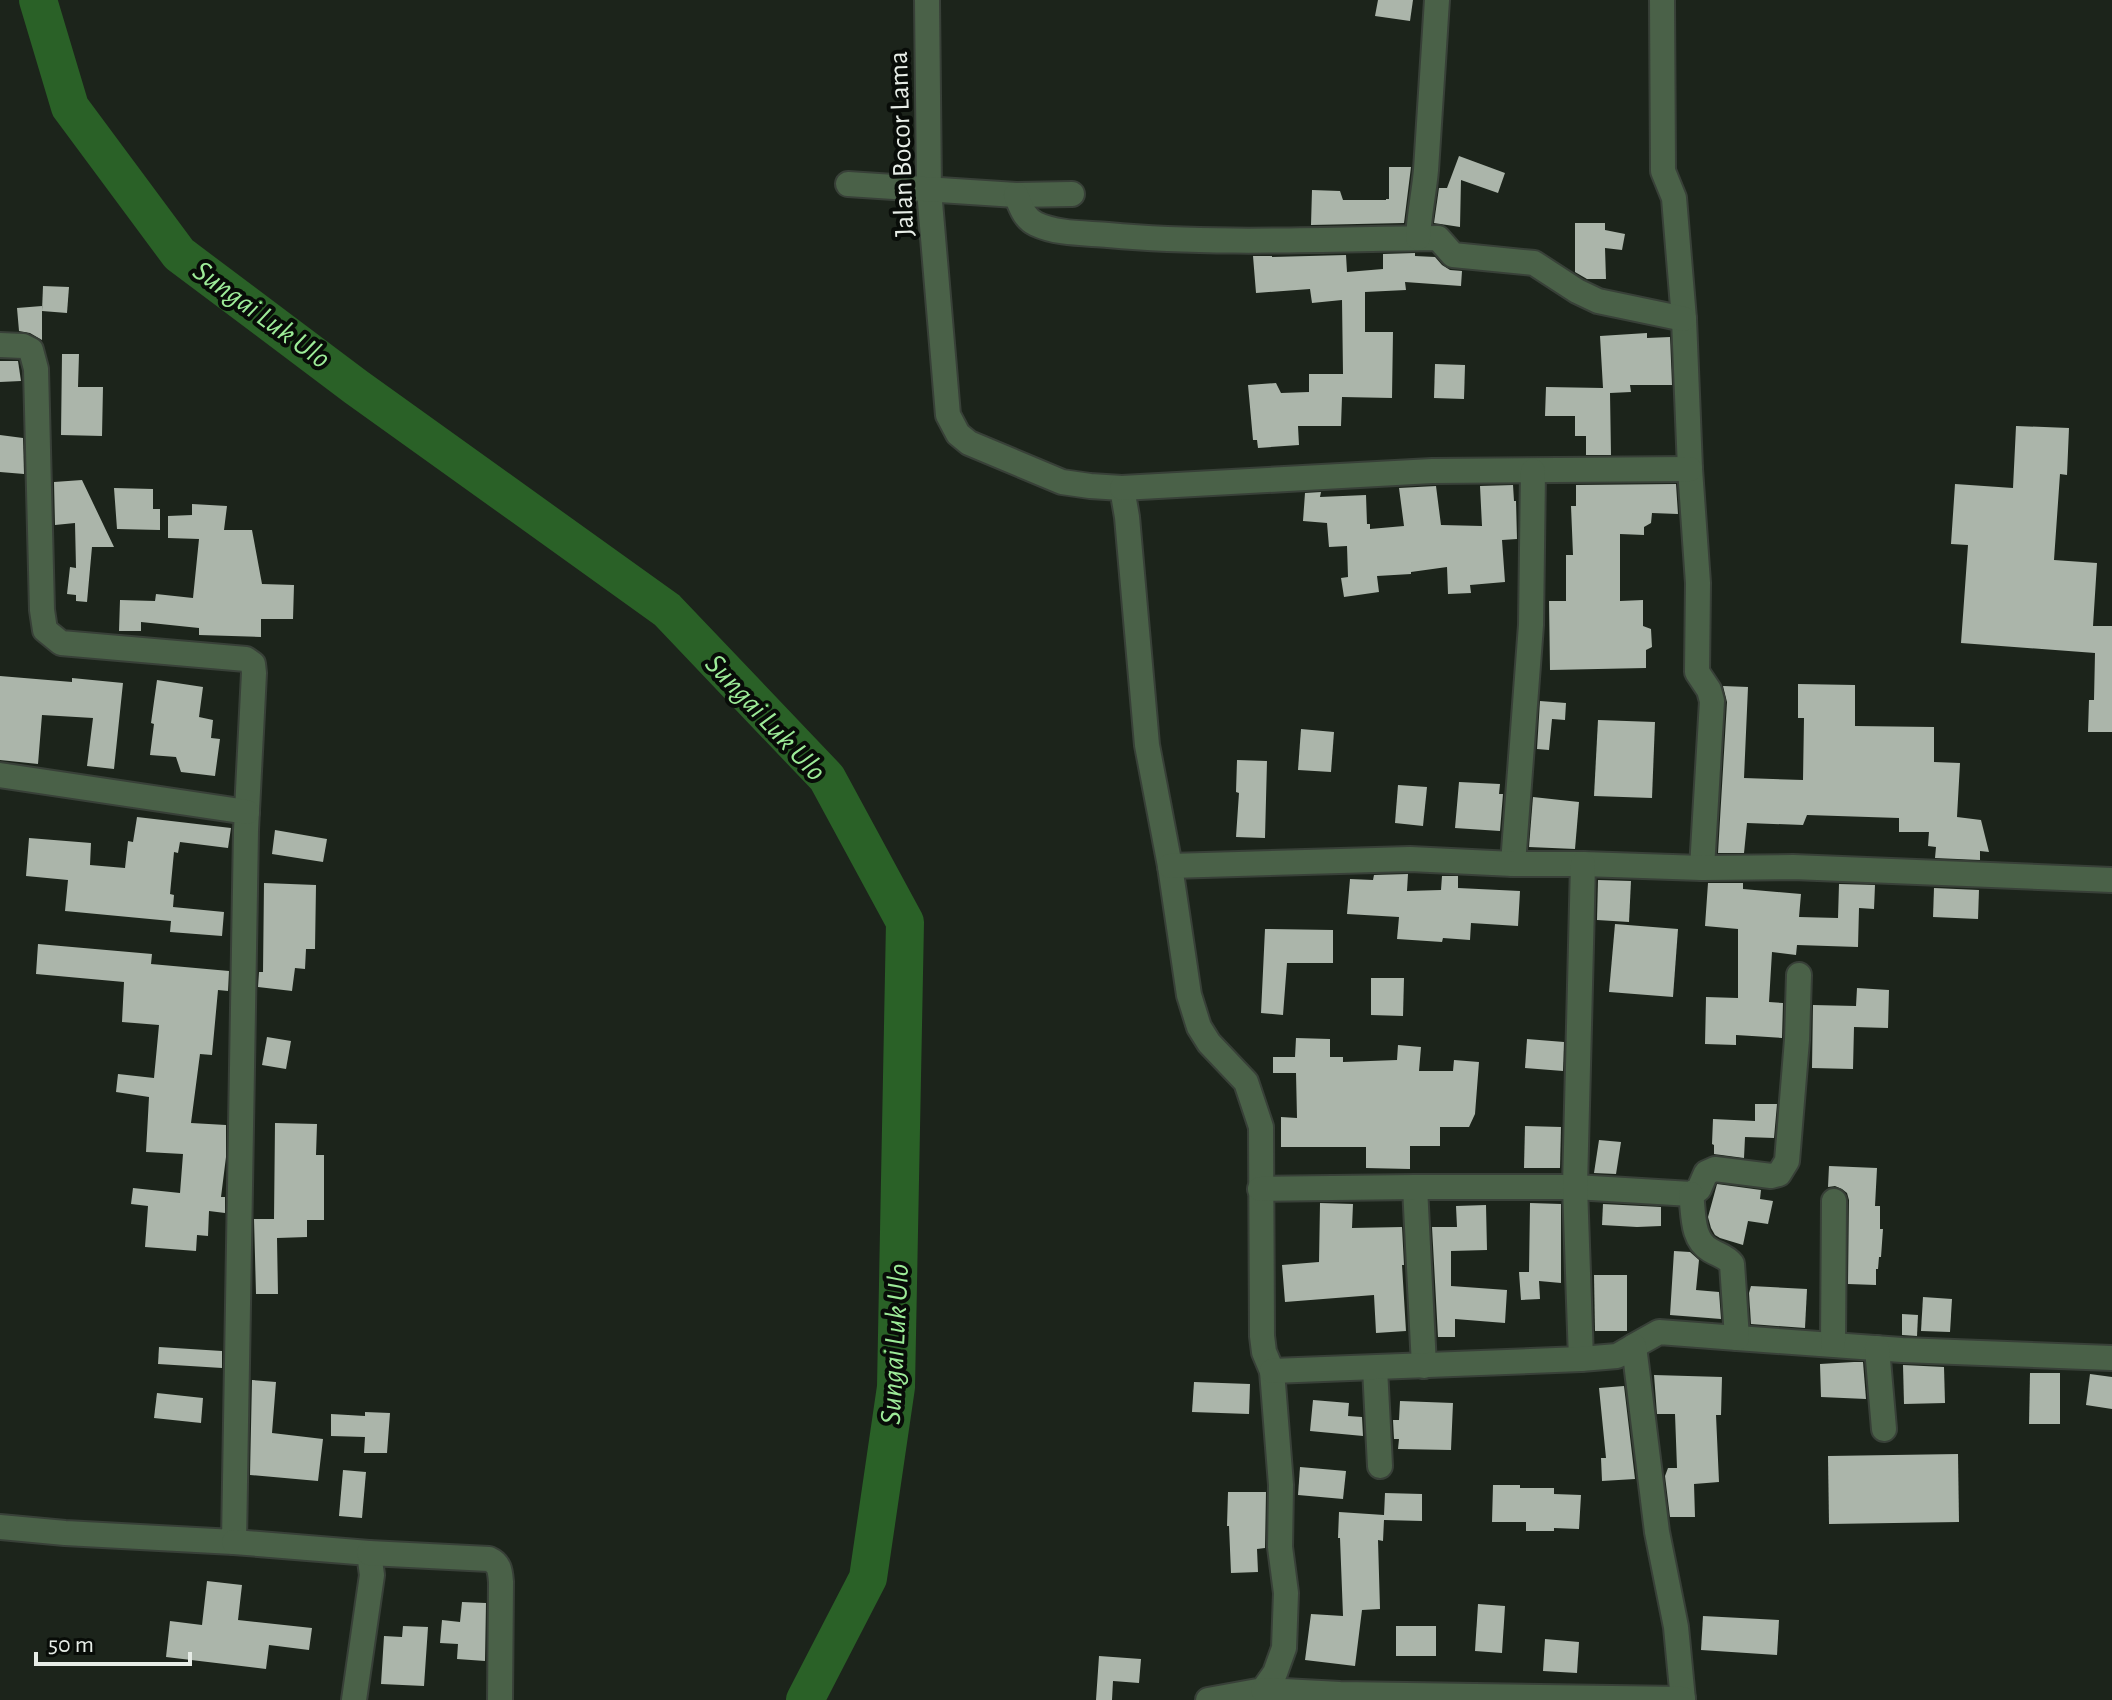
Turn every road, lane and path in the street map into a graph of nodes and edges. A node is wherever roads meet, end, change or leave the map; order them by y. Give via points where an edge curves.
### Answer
1 (927, 0) edge
2 (1437, 0) edge
3 (1662, 0) edge
4 (848, 184) dead end
5 (929, 190) junction
6 (1072, 194) dead end
7 (1016, 195) junction
8 (1418, 238) junction
9 (1684, 319) junction
10 (0, 345) edge
11 (1690, 469) junction
12 (1533, 471) junction
13 (1122, 488) junction
14 (0, 775) edge
15 (247, 812) junction
16 (1513, 864) junction
17 (1583, 864) junction
18 (1170, 866) junction
19 (1702, 868) junction
20 (2112, 880) edge
21 (1799, 975) dead end
22 (1415, 1187) junction
23 (1575, 1187) junction
24 (1260, 1189) junction
25 (1677, 1193) junction
26 (1834, 1201) dead end
27 (1737, 1338) junction
28 (1833, 1344) junction
29 (1634, 1346) junction
30 (1877, 1348) junction
31 (2112, 1358) edge
32 (1581, 1359) junction
33 (1424, 1366) junction
34 (1375, 1368) junction
35 (1272, 1371) junction
36 (1884, 1429) dead end
37 (1380, 1466) dead end
38 (0, 1527) edge
39 (234, 1542) junction
40 (369, 1553) junction
41 (1263, 1690) junction
42 (1340, 1697) edge
43 (354, 1700) edge
44 (500, 1700) edge
45 (1208, 1700) edge
46 (1683, 1700) edge

1 - 5 street, Jalan Bocor Lama
2 - 8 street
3 - 9 street via 1663,171 1674,198
4 - 5 street
5 - 7 street
5 - 13 street, Jalan Bocor Lama via 948,415 958,434 1062,482
6 - 7 street
7 - 8 street via 1033,223 1050,229 1171,240
8 - 9 street via 1438,238 1453,255 1534,263 1598,301
9 - 11 street
10 - 15 street via 31,350 36,369 45,630 61,643 250,661 254,673
11 - 12 street, Jalan Bocor Lama
11 - 19 street via 1698,583 1697,672 1712,701
12 - 13 street, Jalan Bocor Lama via 1432,471
12 - 16 street via 1531,625
13 - 18 street via 1147,745
14 - 15 street
15 - 39 street
16 - 17 street
16 - 18 street via 1410,859
17 - 19 street
17 - 23 street
18 - 24 street via 1189,995 1199,1027 1246,1082 1261,1127
19 - 20 street
21 - 25 street via 1783,1169 1771,1176 1715,1169 1706,1173 1699,1189
22 - 23 street
22 - 24 street
22 - 33 street
23 - 25 street
23 - 32 street
24 - 35 street via 1262,1336
25 - 27 street via 1700,1243 1732,1264
26 - 28 street
27 - 28 street
27 - 29 street via 1659,1332
28 - 30 street
29 - 32 street via 1617,1356
29 - 46 street
30 - 31 street
30 - 36 street
32 - 33 street
33 - 34 street
34 - 35 street
34 - 37 street
35 - 41 street via 1286,1617 1284,1648
38 - 39 street
39 - 40 street
40 - 43 street via 372,1575
40 - 44 street via 496,1562 501,1582
41 - 42 street
41 - 45 street
42 - 46 street

